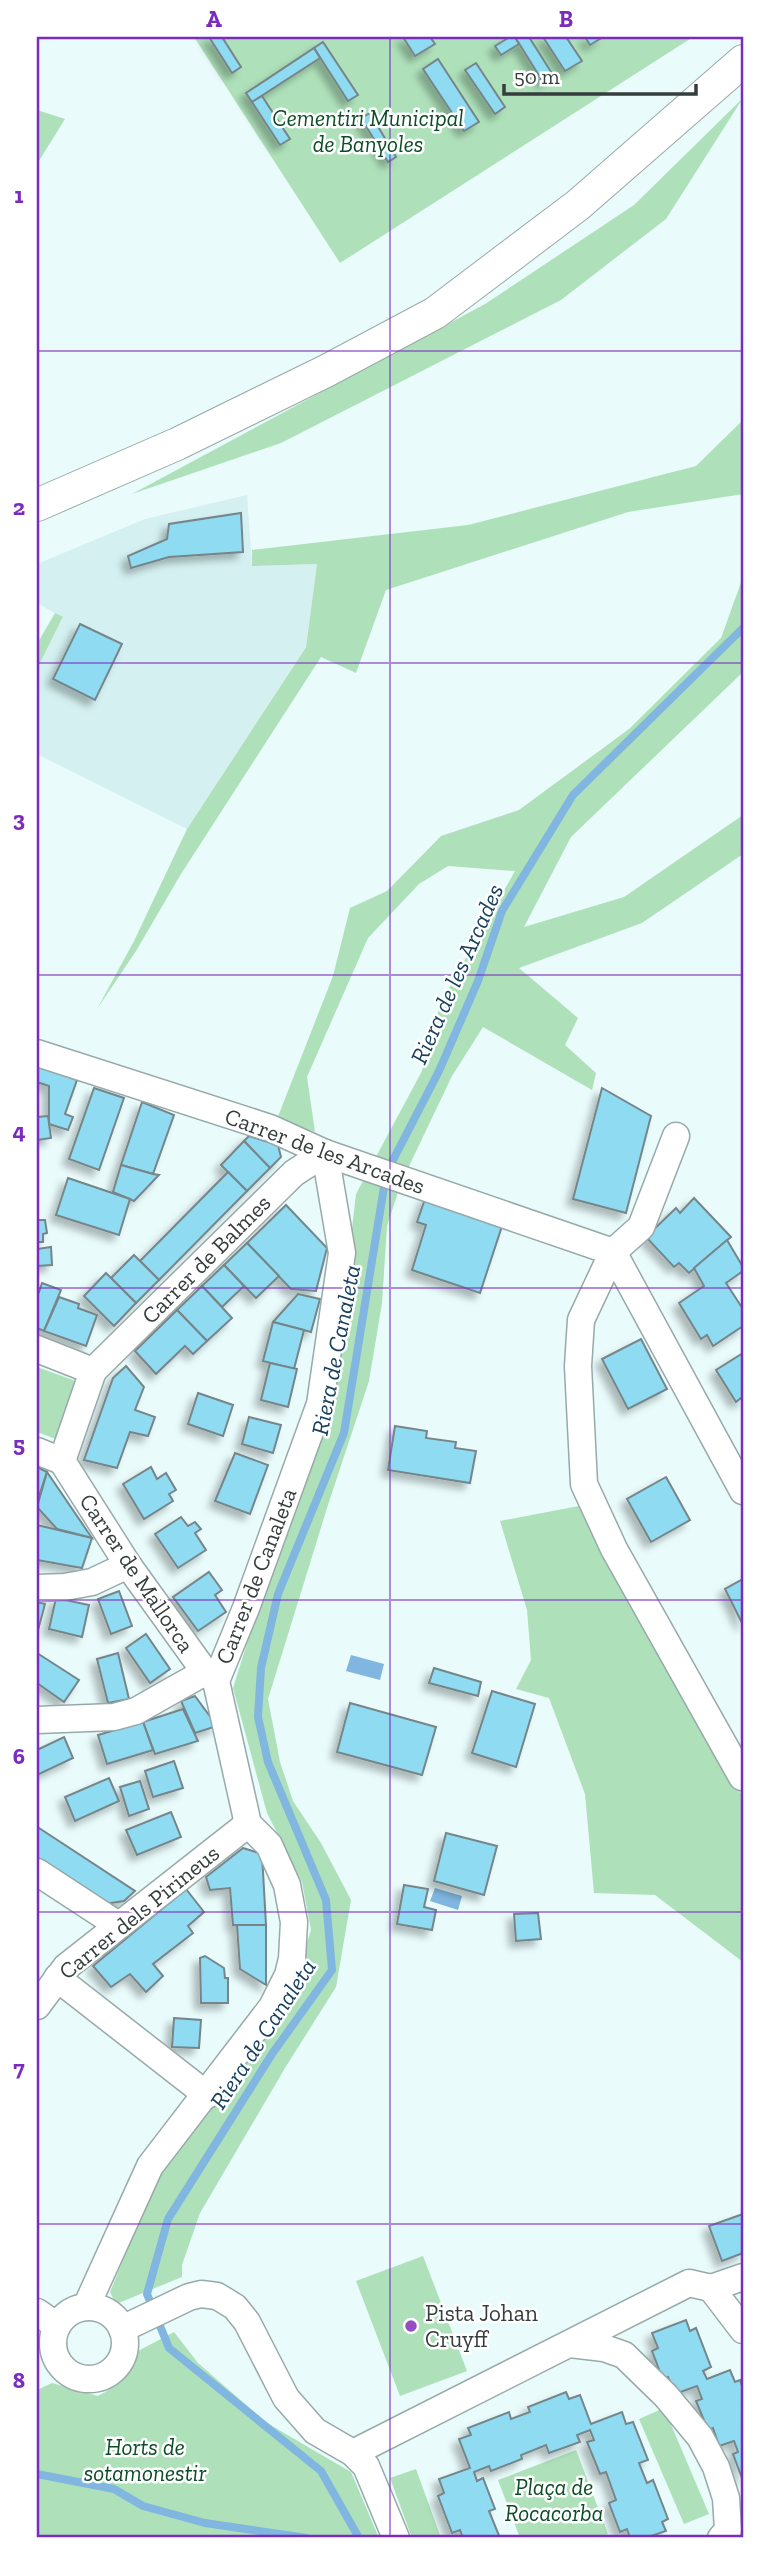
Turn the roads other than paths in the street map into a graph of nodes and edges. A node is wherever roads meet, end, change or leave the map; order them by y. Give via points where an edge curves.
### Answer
1 (743, 61) edge
2 (37, 505) edge
3 (37, 1053) edge
4 (676, 1136) dead end
5 (324, 1153) junction
6 (613, 1252) junction
7 (37, 1349) edge
8 (93, 1371) junction
9 (37, 1451) edge
10 (62, 1461) junction
11 (743, 1491) edge
12 (128, 1565) junction
13 (37, 1588) edge
14 (211, 1676) junction
15 (37, 1720) edge
16 (742, 1777) edge
17 (248, 1824) junction
18 (37, 1872) edge
19 (118, 1925) junction
20 (57, 1978) junction
21 (37, 2006) edge
22 (207, 2095) junction
23 (743, 2277) edge
24 (711, 2288) junction
25 (86, 2307) junction
26 (122, 2329) junction
27 (743, 2330) edge
28 (570, 2344) junction
29 (49, 2347) edge
30 (353, 2453) junction
31 (396, 2538) edge
32 (721, 2538) edge

1 - 2 main road via 578,205 435,313 189,438
3 - 5 street, Carrer de les Arcades via 270,1128
4 - 6 street via 641,1227
5 - 6 street, Carrer de les Arcades
5 - 8 street, Carrer de Balmes via 294,1173
5 - 14 street, Carrer de Canaleta via 342,1253 320,1404 246,1608
6 - 11 street
6 - 16 street via 581,1320 578,1366 584,1483 614,1549
7 - 8 street
8 - 10 street
9 - 10 street
10 - 12 street, Carrer de Mallorca
12 - 13 street via 92,1582
12 - 14 street, Carrer de Mallorca
14 - 15 street via 136,1712
14 - 17 street, Carrer de Canaleta
17 - 19 street, Carrer dels Pirineus
17 - 22 street, Carrer de Canaleta via 269,1845 287,1885 292,1959 272,2007
18 - 19 street
19 - 20 street, Carrer dels Pirineus
20 - 21 street, Carrer dels Pirineus
20 - 22 street
22 - 25 street, Carrer de Canaleta via 150,2166
23 - 24 street
24 - 27 street
24 - 28 street via 689,2283
25 - 26 street via 108,2312
25 - 29 street via 69,2313
26 - 29 street via 125,2350 106,2375 86,2379
26 - 30 street via 189,2297 217,2295 247,2322 286,2398 316,2431
28 - 30 street
28 - 32 street via 624,2355 700,2437 726,2498 727,2530
30 - 31 street via 366,2466

